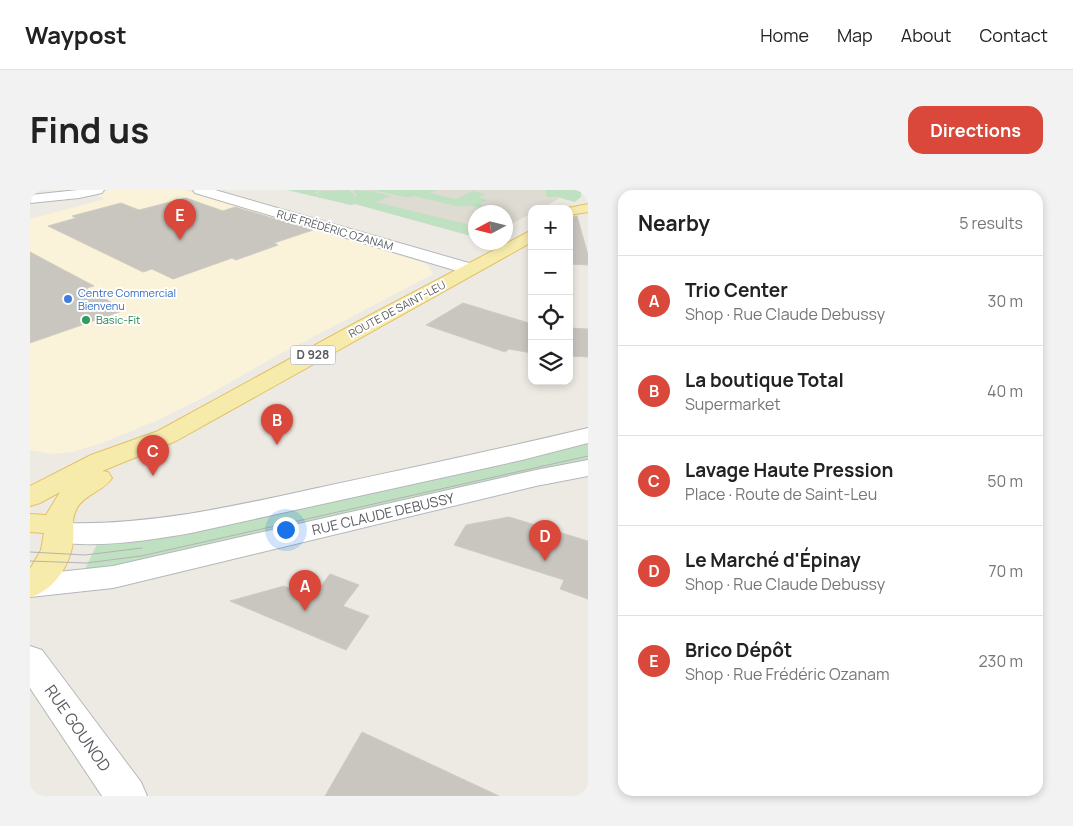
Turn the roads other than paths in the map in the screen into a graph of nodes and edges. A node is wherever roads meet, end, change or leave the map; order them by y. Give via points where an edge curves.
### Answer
1 (97, 190) edge
2 (202, 190) edge
3 (30, 199) edge
4 (588, 208) edge
5 (573, 210) edge
6 (588, 216) edge
7 (573, 217) edge
8 (528, 237) edge
9 (470, 269) junction
10 (588, 435) edge
11 (157, 441) junction
12 (588, 468) edge
13 (30, 497) edge
14 (49, 527) edge
15 (31, 586) edge
16 (30, 660) edge
17 (126, 796) edge

1 - 3 main road
2 - 9 main road, RUE FRÉDÉRIC OZANAM
4 - 5 main road
6 - 7 main road
8 - 9 main road, ROUTE DE SAINT-LEU / D 928
9 - 11 main road, ROUTE DE SAINT-LEU / D 928
10 - 14 main road via 155,531 93,534
11 - 13 main road, ROUTE DE SAINT-LEU / D 928 via 100,461
11 - 14 main road, ROUTE DE SAINT-LEU / D 928 via 70,496
12 - 15 main road, RUE CLAUDE DEBUSSY via 114,577
14 - 15 main road, D 928 via 59,544 42,576
16 - 17 main road, RUE GOUNOD

